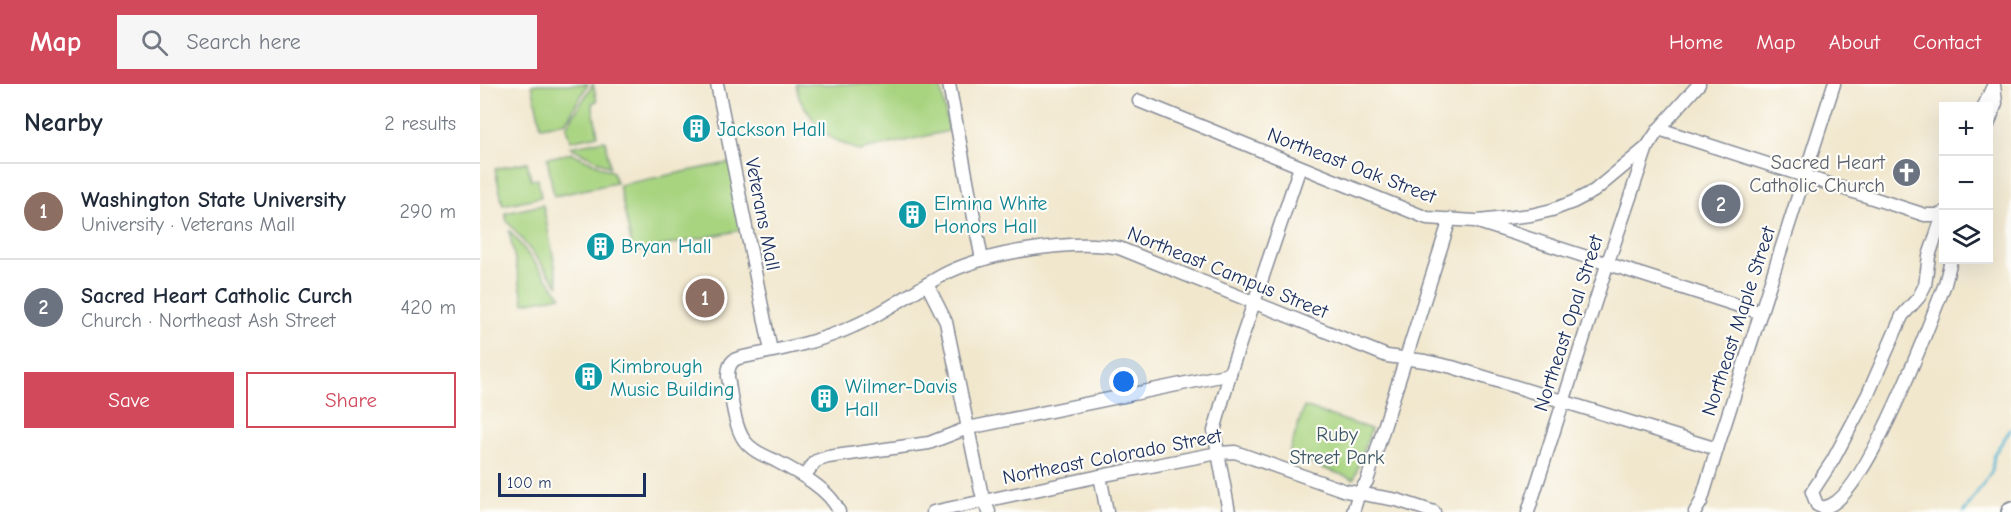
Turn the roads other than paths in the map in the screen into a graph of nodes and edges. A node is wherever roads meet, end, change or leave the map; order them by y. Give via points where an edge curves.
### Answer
1 (717, 84) edge
2 (948, 84) edge
3 (1699, 84) edge
4 (1834, 84) edge
5 (1993, 84) edge
6 (1139, 101) dead end
7 (1986, 102) edge
8 (1993, 112) edge
9 (1659, 129) junction
10 (1647, 147) junction
11 (1300, 167) junction
12 (1805, 177) junction
13 (1939, 214) edge
14 (1531, 215) junction
15 (1450, 219) junction
16 (1475, 221) junction
17 (1939, 226) edge
18 (1532, 240) junction
19 (982, 260) junction
20 (1950, 264) edge
21 (1607, 265) junction
22 (927, 284) junction
23 (1254, 302) junction
24 (1761, 313) junction
25 (771, 351) junction
26 (1406, 359) junction
27 (1230, 374) junction
28 (1564, 401) junction
29 (968, 428) junction
30 (1717, 449) junction
31 (1218, 453) junction
32 (804, 476) junction
33 (1100, 476) junction
34 (1359, 493) junction
35 (987, 507) edge
36 (1699, 509) edge
37 (839, 512) edge
38 (933, 512) edge
39 (1107, 512) edge
40 (1229, 512) edge
41 (1353, 512) edge
42 (1434, 512) edge
43 (1528, 512) edge

1 - 25 street, Veterans Mall
2 - 19 street
3 - 9 street
4 - 12 street, Northeast Maple Street
5 - 7 street
5 - 8 street
6 - 11 street, Northeast Oak Street
9 - 10 street
9 - 12 street
10 - 14 street via 1594,191
10 - 21 street, Northeast Opal Street
11 - 15 street, Northeast Oak Street via 1427,218
11 - 23 street
12 - 13 street via 1925,215
12 - 24 street, Northeast Maple Street
14 - 16 street
14 - 18 street via 1528,229
15 - 16 street, Northeast Oak Street
15 - 26 street
16 - 18 street, Northeast Oak Street
17 - 20 street via 1925,285 1902,316 1868,394 1812,492 1816,505 1827,507 1843,496 1883,433
18 - 21 street, Northeast Oak Street
19 - 22 street, Northeast Campus Street via 956,268
19 - 23 street, Northeast Campus Street via 1056,247 1107,246
21 - 24 street, Northeast Oak Street
21 - 28 street, Northeast Opal Street
22 - 25 street, Northeast Campus Street via 847,330
22 - 29 street via 946,322
23 - 26 street, Northeast Campus Street via 1387,356
23 - 27 street
24 - 30 street, Northeast Maple Street
25 - 32 street, Northeast Campus Street via 739,358 728,370 740,433 753,450
26 - 28 street, Northeast Campus Street via 1452,367
26 - 34 street via 1367,482
27 - 29 street
27 - 31 street via 1214,431
28 - 30 street, Northeast Campus Street
28 - 43 street, Northeast Opal Street
29 - 32 street via 929,443 828,457 816,461
29 - 35 street
30 - 36 street, Northeast Maple Street
31 - 33 street, Northeast Colorado Street
31 - 34 street, Northeast Colorado Street via 1235,452
31 - 40 street
32 - 37 street via 828,496
33 - 35 street, Northeast Colorado Street
33 - 39 street
34 - 41 street
34 - 42 street, Northeast Colorado Street
35 - 38 street, Northeast Colorado Street

